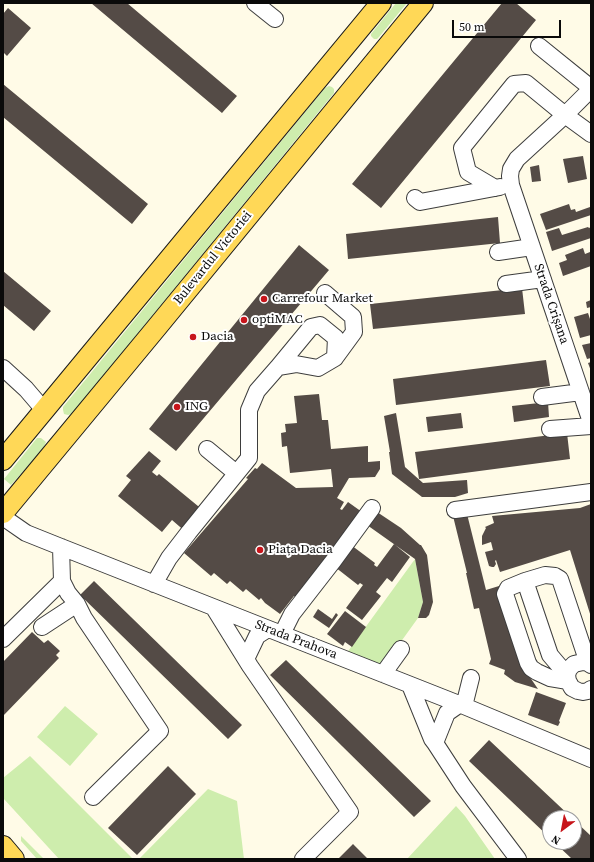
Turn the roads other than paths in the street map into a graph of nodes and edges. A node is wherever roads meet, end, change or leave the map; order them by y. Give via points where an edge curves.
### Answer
1 (255, 3) edge
2 (380, 3) edge
3 (423, 3) edge
4 (275, 20) dead end
5 (539, 46) dead end
6 (335, 59) junction
7 (360, 79) junction
8 (591, 88) edge
9 (565, 115) junction
10 (591, 134) edge
11 (511, 185) junction
12 (495, 188) junction
13 (415, 198) dead end
14 (532, 247) junction
15 (498, 252) dead end
16 (543, 279) junction
17 (506, 284) dead end
18 (325, 293) dead end
19 (335, 358) junction
20 (278, 367) junction
21 (3, 368) edge
22 (581, 392) junction
23 (542, 397) dead end
24 (44, 410) junction
25 (591, 422) edge
26 (591, 426) edge
27 (550, 429) dead end
28 (69, 432) junction
29 (207, 449) dead end
30 (3, 460) edge
31 (236, 473) junction
32 (591, 492) edge
33 (372, 508) dead end
34 (455, 510) dead end
35 (3, 512) edge
36 (3, 517) edge
37 (61, 547) junction
38 (62, 581) junction
39 (525, 581) junction
40 (154, 584) junction
41 (77, 604) junction
42 (214, 608) junction
43 (42, 626) dead end
44 (268, 629) junction
45 (284, 635) junction
46 (3, 640) edge
47 (401, 649) dead end
48 (246, 659) junction
49 (590, 664) edge
50 (383, 674) junction
51 (471, 678) dead end
52 (567, 678) junction
53 (410, 685) junction
54 (591, 689) edge
55 (462, 705) junction
56 (435, 743) junction
57 (591, 759) edge
58 (93, 797) dead end
59 (3, 846) edge
60 (14, 859) edge
61 (303, 859) edge
62 (518, 859) edge

1 - 4 street
2 - 6 main road
3 - 7 main road, Bulevardul Victoriei
5 - 8 street
6 - 7 main road
6 - 24 main road
7 - 28 main road, Bulevardul Victoriei
8 - 9 street
9 - 10 street
9 - 11 street via 517,159 511,169
9 - 12 street via 526,83 514,84 462,148 468,172
11 - 12 street
11 - 14 street, Strada Crișana
12 - 13 street via 420,202
14 - 15 street
14 - 16 street, Strada Crișana
16 - 17 street
16 - 22 street, Strada Crișana
18 - 19 street via 353,317 354,332
19 - 20 street via 318,368 296,364
19 - 20 street via 336,338 320,325 311,327
20 - 31 street via 257,391 249,410 249,458
21 - 24 street
22 - 23 street
22 - 25 street, Strada Crișana
24 - 28 main road
24 - 30 main road
26 - 27 street
28 - 35 main road, Bulevardul Victoriei
29 - 31 street
31 - 40 street via 173,553
32 - 34 street
33 - 45 street via 292,614
36 - 37 street, Strada Prahova via 26,533
37 - 38 street
37 - 40 street, Strada Prahova
38 - 41 street
38 - 46 street
39 - 49 street via 545,575 560,579
39 - 52 street via 550,655
39 - 52 street via 508,588 505,594 528,663 531,668 550,678
40 - 42 street, Strada Prahova
41 - 43 street
41 - 58 street via 160,731
42 - 44 street, Strada Prahova
42 - 48 street
44 - 45 street, Strada Prahova
44 - 48 street via 257,636
45 - 50 street, Strada Prahova
47 - 50 street
48 - 61 street via 350,812
49 - 52 street via 574,664 569,669
50 - 53 street, Strada Prahova
51 - 55 street
52 - 54 street via 572,688 578,691
53 - 55 street, Strada Prahova
53 - 56 street
55 - 56 street via 447,713
55 - 57 street, Strada Prahova
56 - 62 street via 463,786
59 - 60 main road

